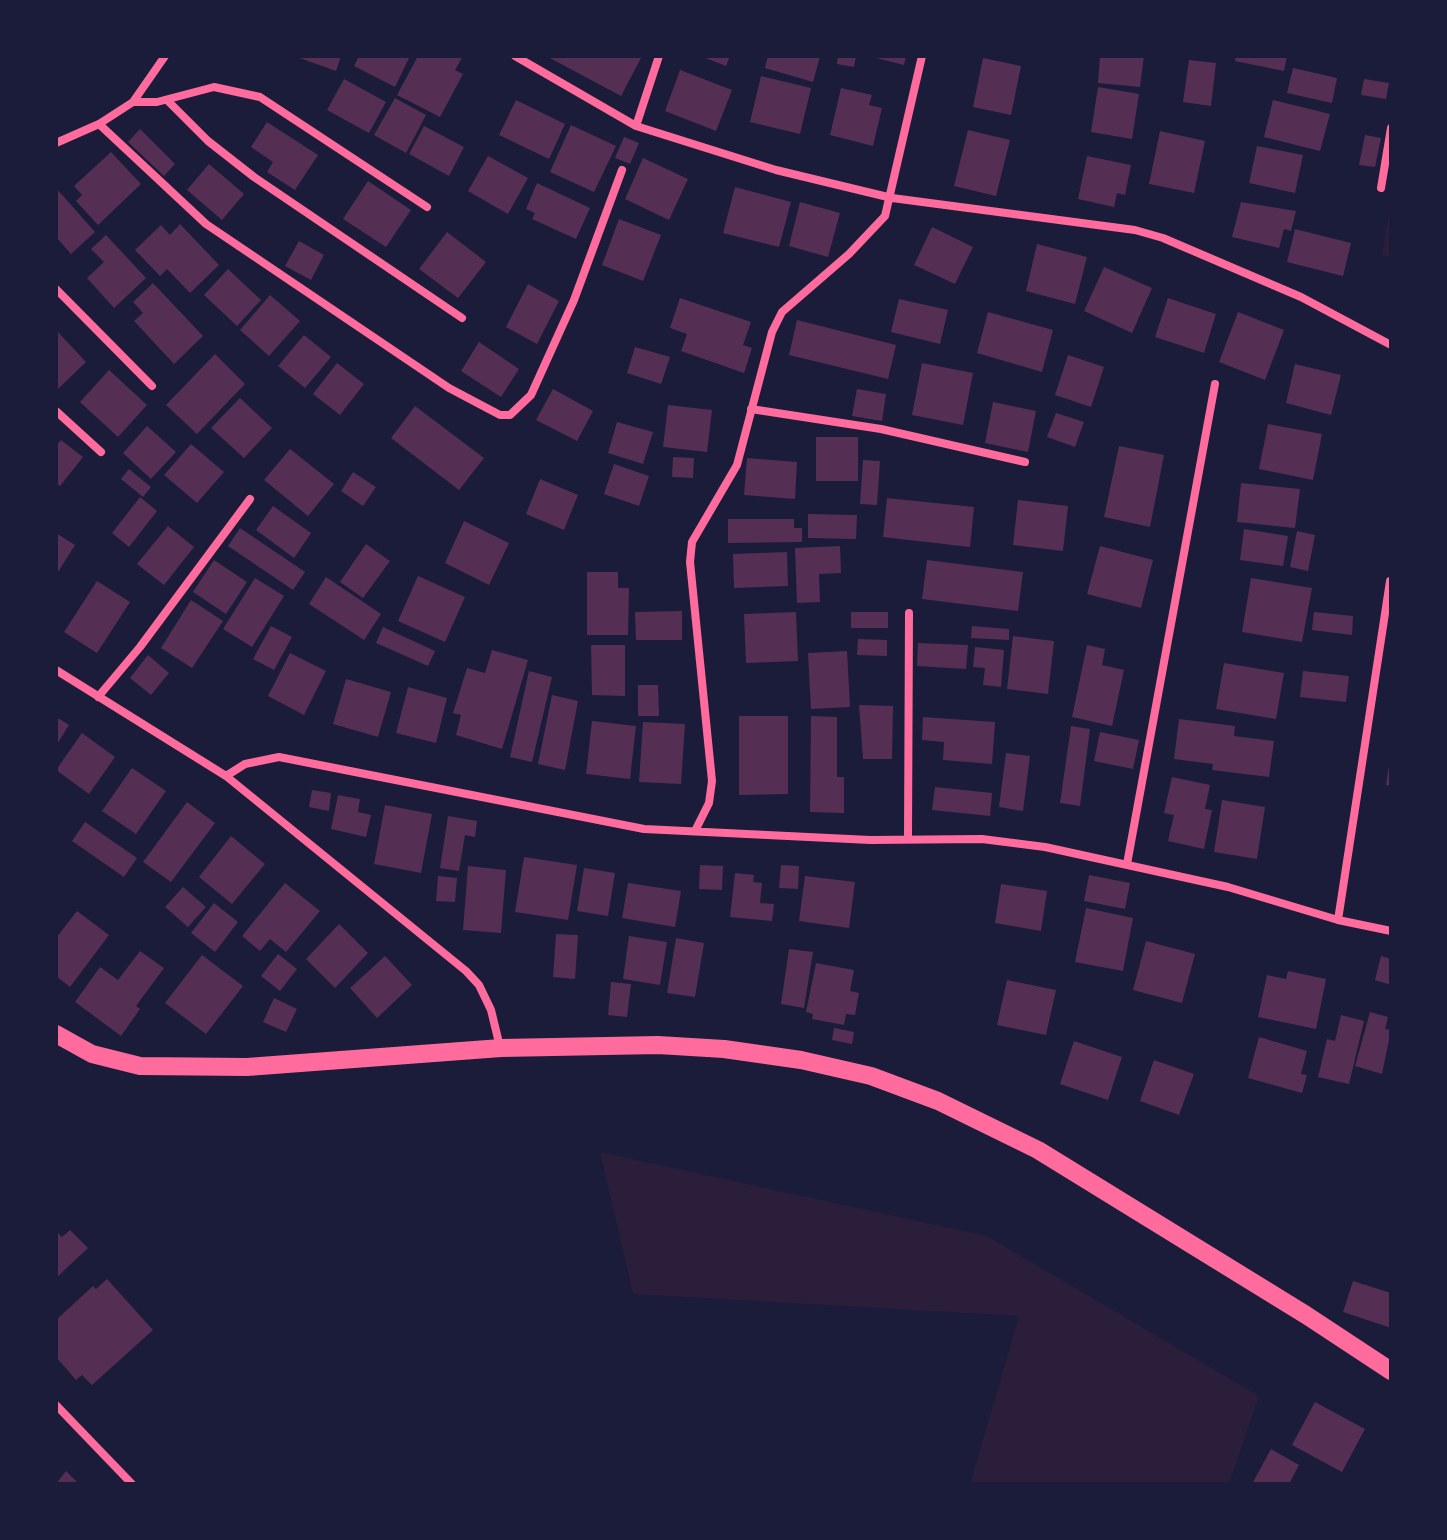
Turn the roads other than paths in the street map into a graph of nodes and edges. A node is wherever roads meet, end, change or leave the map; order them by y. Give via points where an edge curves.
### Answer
1 (165, 56) edge
2 (515, 56) edge
3 (659, 56) edge
4 (922, 56) edge
5 (167, 100) junction
6 (133, 102) junction
7 (99, 124) junction
8 (636, 126) junction
9 (1391, 128) edge
10 (56, 143) edge
11 (622, 170) dead end
12 (1381, 188) dead end
13 (892, 198) junction
14 (427, 207) dead end
15 (56, 289) edge
16 (462, 318) dead end
17 (1391, 345) edge
18 (1215, 384) dead end
19 (152, 386) dead end
20 (751, 409) junction
21 (56, 411) edge
22 (101, 452) dead end
23 (1025, 462) dead end
24 (250, 499) dead end
25 (1390, 581) edge
26 (909, 613) dead end
27 (56, 670) edge
28 (98, 697) junction
29 (226, 776) junction
30 (695, 831) junction
31 (908, 838) junction
32 (1127, 864) junction
33 (1338, 920) junction
34 (1391, 931) edge
35 (56, 1034) edge
36 (501, 1048) junction
37 (1391, 1371) edge
38 (56, 1405) edge
39 (132, 1484) edge

1 - 6 street
2 - 8 street
3 - 8 street
4 - 13 street
5 - 6 street
5 - 14 street via 214,87 260,97
5 - 16 street via 254,177
6 - 7 street
7 - 10 street
7 - 11 street via 206,224 449,388 500,415 510,415 531,395 574,300
8 - 13 street via 776,170
9 - 12 street
13 - 17 street via 1163,238 1301,297
13 - 20 street via 870,234 782,312
15 - 19 street
18 - 32 street
20 - 23 street via 881,429
20 - 30 street via 737,465 692,542 712,781 709,803
21 - 22 street
24 - 28 street
25 - 33 street
26 - 31 street
27 - 28 street
28 - 29 street
29 - 30 street via 245,764 279,757 644,829
29 - 36 street via 466,971 491,1010
30 - 31 street
31 - 32 street via 982,839
32 - 33 street
33 - 34 street
35 - 36 main road via 92,1054 140,1066 247,1067
36 - 37 main road via 724,1049 871,1076 938,1101 1038,1150
38 - 39 street

